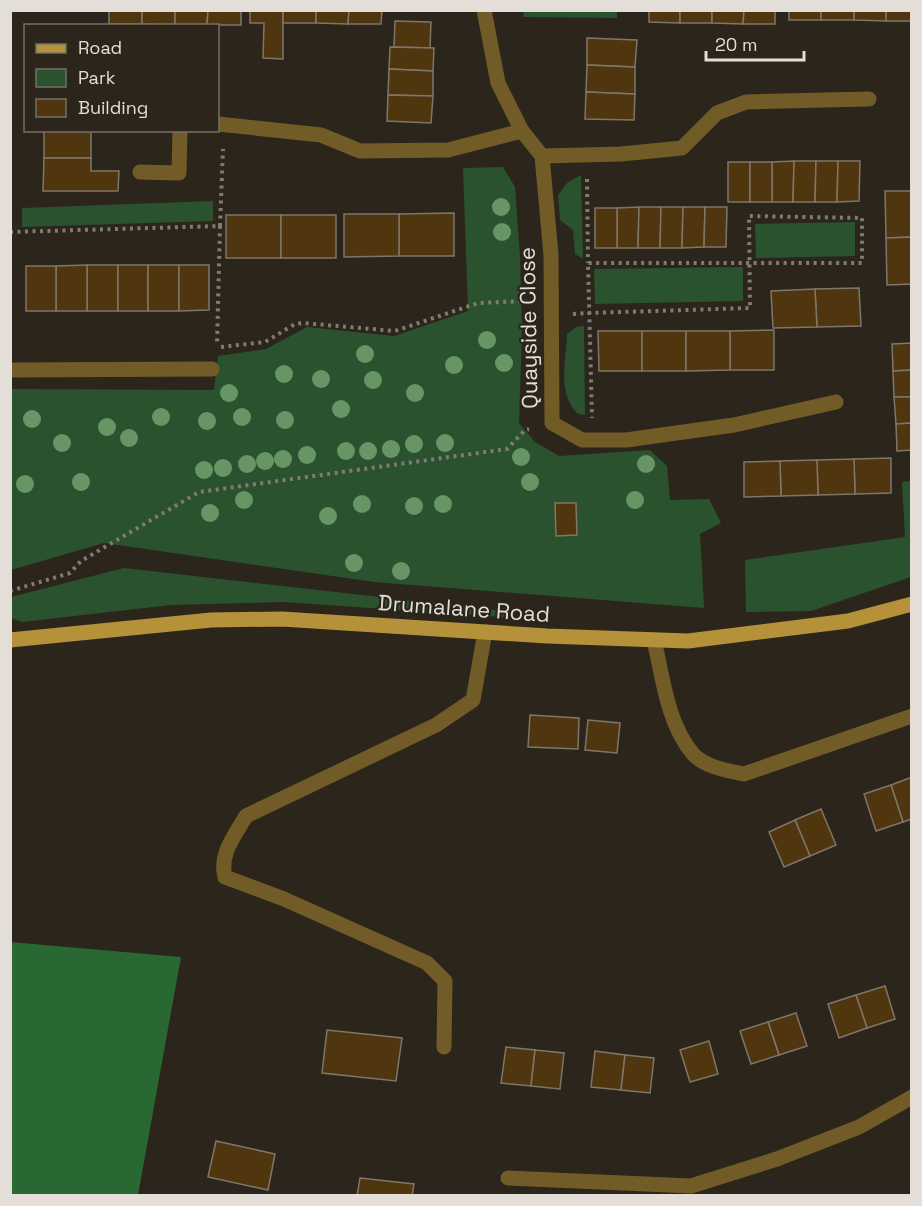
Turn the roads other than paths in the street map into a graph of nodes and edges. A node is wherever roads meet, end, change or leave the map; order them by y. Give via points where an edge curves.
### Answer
1 (484, 10) edge
2 (868, 99) dead end
3 (221, 124) edge
4 (522, 131) junction
5 (180, 132) edge
6 (542, 156) junction
7 (140, 172) dead end
8 (213, 369) dead end
9 (10, 370) edge
10 (836, 402) dead end
11 (912, 604) edge
12 (485, 632) junction
13 (10, 640) edge
14 (654, 640) junction
15 (912, 716) edge
16 (444, 1047) dead end
17 (912, 1096) edge
18 (508, 1178) dead end

1 - 4 street via 498,83
2 - 6 street via 746,102 717,113 682,148
3 - 4 street via 321,135 360,152 448,150
4 - 6 street
5 - 7 street via 179,173
6 - 10 street, Quayside Close via 551,255 552,423 582,440 626,440 734,425
8 - 9 street
11 - 14 main road, Drumalane Road via 848,621 688,641
12 - 13 main road, Drumalane Road via 282,619 211,620
12 - 14 main road, Drumalane Road
12 - 16 street via 473,699 436,725 246,816 229,844 222,866 225,877 427,963 445,981
14 - 15 street via 671,714 694,755 717,768 744,774
17 - 18 street via 859,1127 777,1159 691,1186

